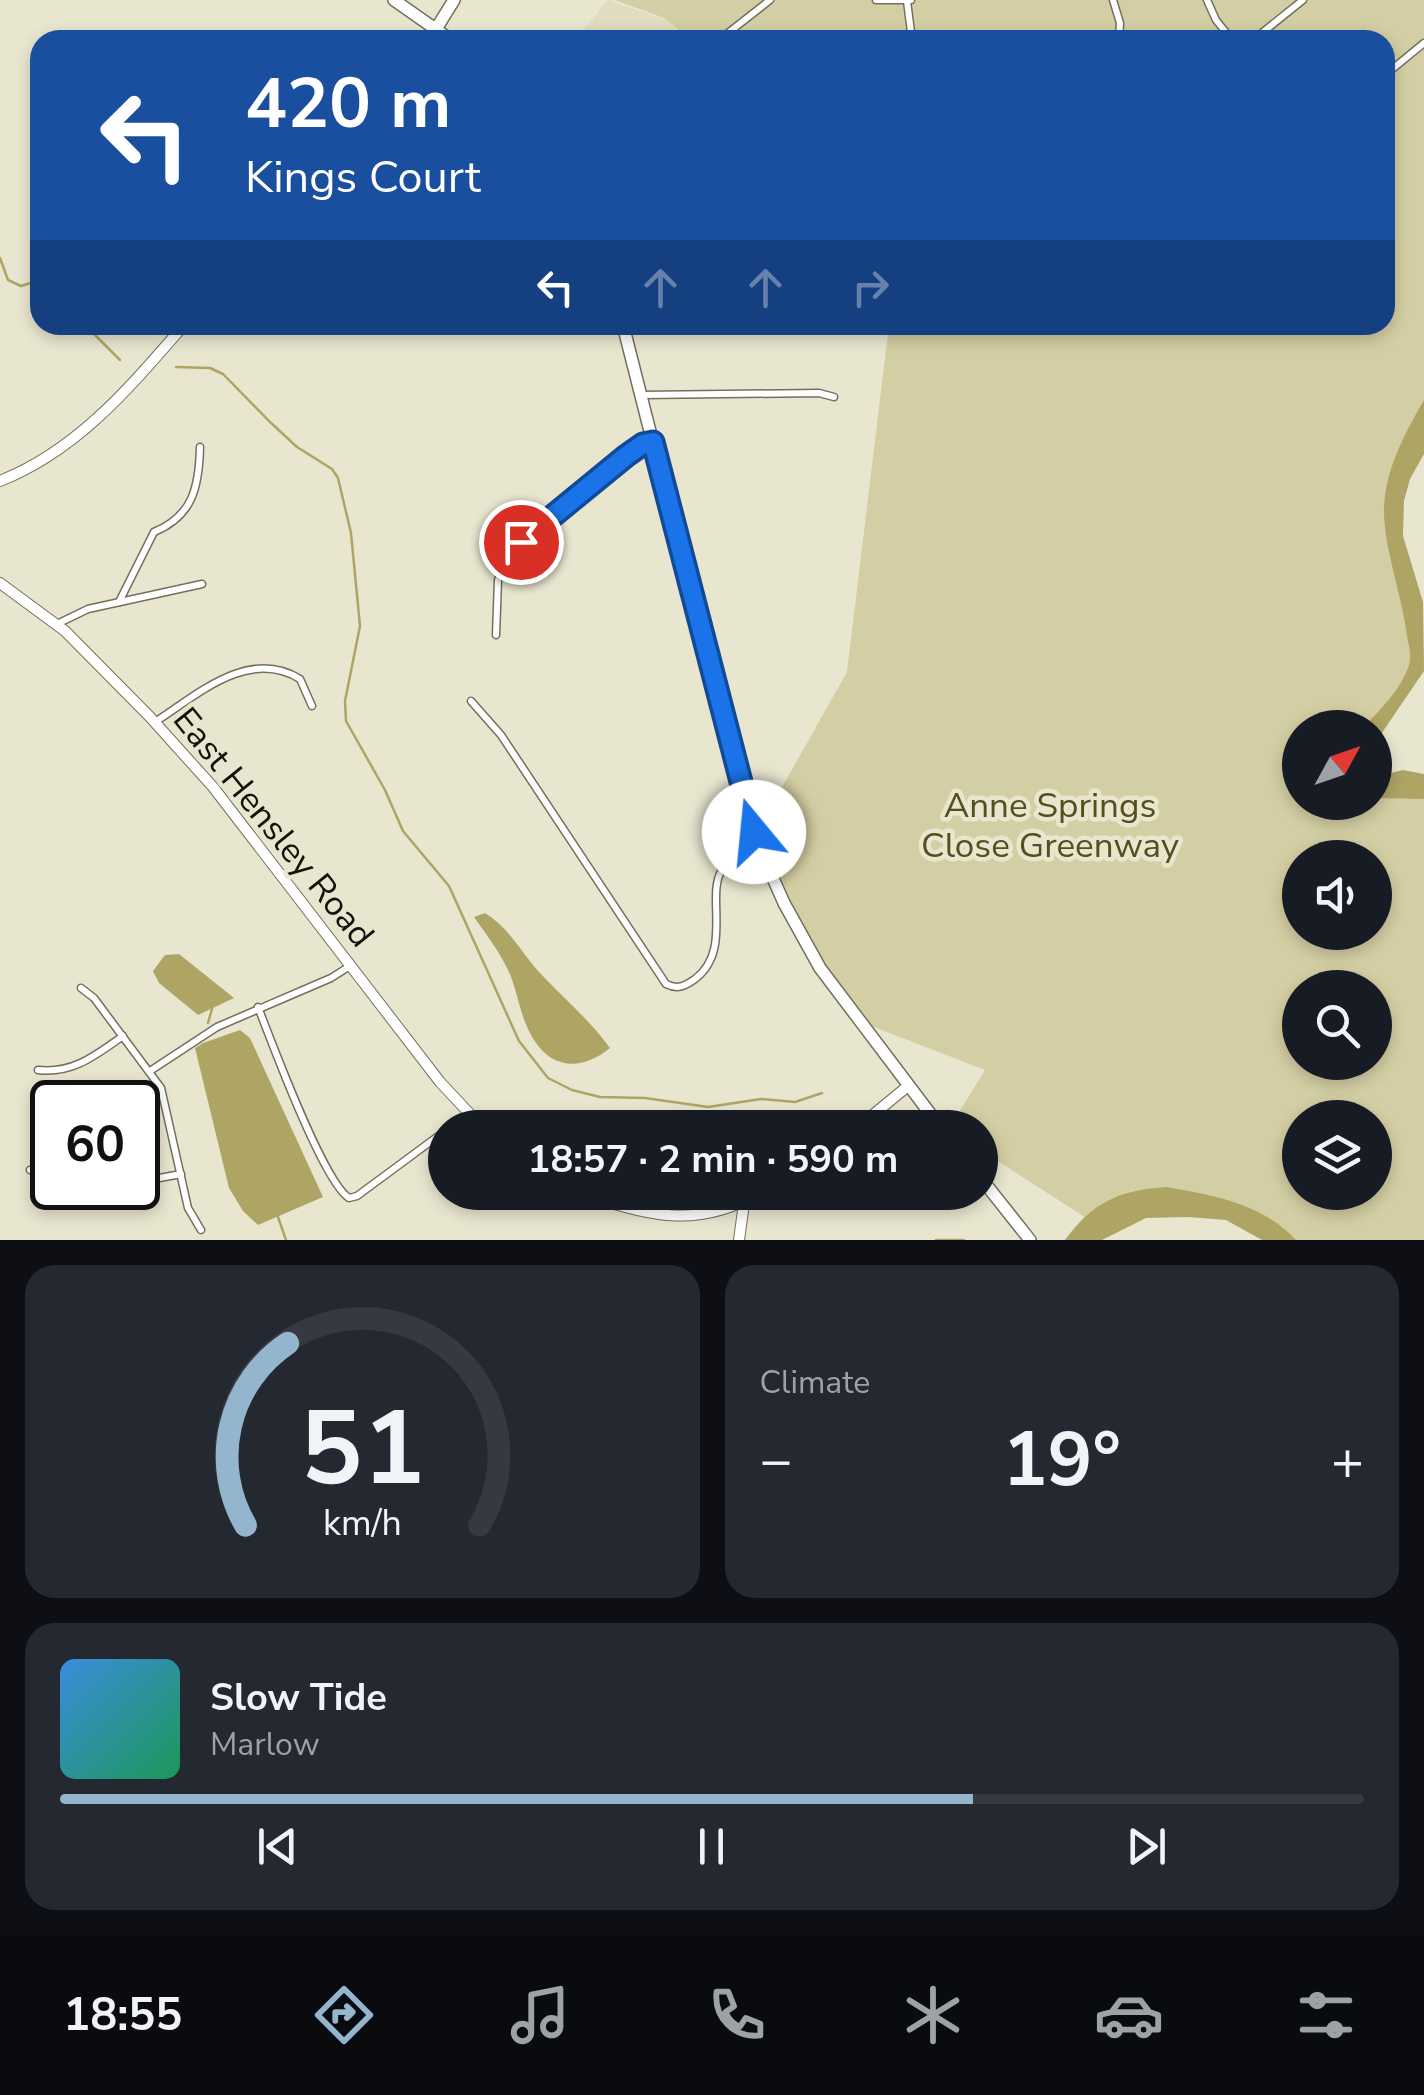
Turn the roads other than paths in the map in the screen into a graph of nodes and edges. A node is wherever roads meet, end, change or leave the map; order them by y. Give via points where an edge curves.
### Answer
1 (394, 0) edge
2 (454, 0) edge
3 (770, 0) edge
4 (876, 0) edge
5 (909, 0) edge
6 (1112, 0) edge
7 (1207, 0) edge
8 (1303, 0) edge
9 (428, 30) edge
10 (435, 30) edge
11 (732, 30) edge
12 (911, 30) edge
13 (1120, 30) edge
14 (1224, 30) edge
15 (1266, 30) edge
16 (1424, 42) edge
17 (1395, 67) edge
18 (175, 335) edge
19 (625, 335) edge
20 (640, 395) junction
21 (834, 397) dead end
22 (653, 442) junction
23 (200, 447) dead end
24 (0, 482) edge
25 (0, 583) edge
26 (202, 584) dead end
27 (119, 602) junction
28 (56, 624) junction
29 (496, 635) dead end
30 (471, 701) dead end
31 (312, 706) dead end
32 (155, 722) junction
33 (764, 858) junction
34 (351, 966) junction
35 (80, 988) dead end
36 (258, 1007) junction
37 (123, 1036) junction
38 (38, 1070) dead end
39 (150, 1071) junction
40 (908, 1086) junction
41 (464, 1110) edge
42 (879, 1110) edge
43 (927, 1110) edge
44 (428, 1145) edge
45 (181, 1174) junction
46 (160, 1178) edge
47 (998, 1200) edge
48 (650, 1210) edge
49 (718, 1210) edge
50 (743, 1210) edge
51 (201, 1230) dead end
52 (1025, 1235) edge
53 (739, 1240) edge

1 - 9 main road
2 - 10 main road
3 - 11 street
4 - 5 street
5 - 12 street
6 - 13 street
7 - 14 street
8 - 15 street
16 - 17 street
18 - 24 main road via 91,425 36,466
19 - 20 main road
20 - 21 street
20 - 22 main road
22 - 29 street via 626,456 509,555 498,580
22 - 33 main road
23 - 27 street via 187,509 173,525 154,532
25 - 28 main road, East Hensley Road
26 - 27 street
27 - 28 street
28 - 32 main road, East Hensley Road
30 - 33 street via 673,988 708,966 718,935 716,879 723,865
31 - 32 street via 300,679 272,666 221,678
32 - 34 main road, East Hensley Road
33 - 40 main road via 820,968
34 - 36 street
34 - 41 main road, East Hensley Road
35 - 37 street
36 - 39 street
36 - 44 street via 342,1193 357,1196
37 - 38 street via 81,1064
37 - 39 street
39 - 45 street via 167,1106
40 - 42 main road
40 - 43 main road
45 - 46 street
45 - 51 street
47 - 52 main road
48 - 49 main road via 692,1218
50 - 53 main road

